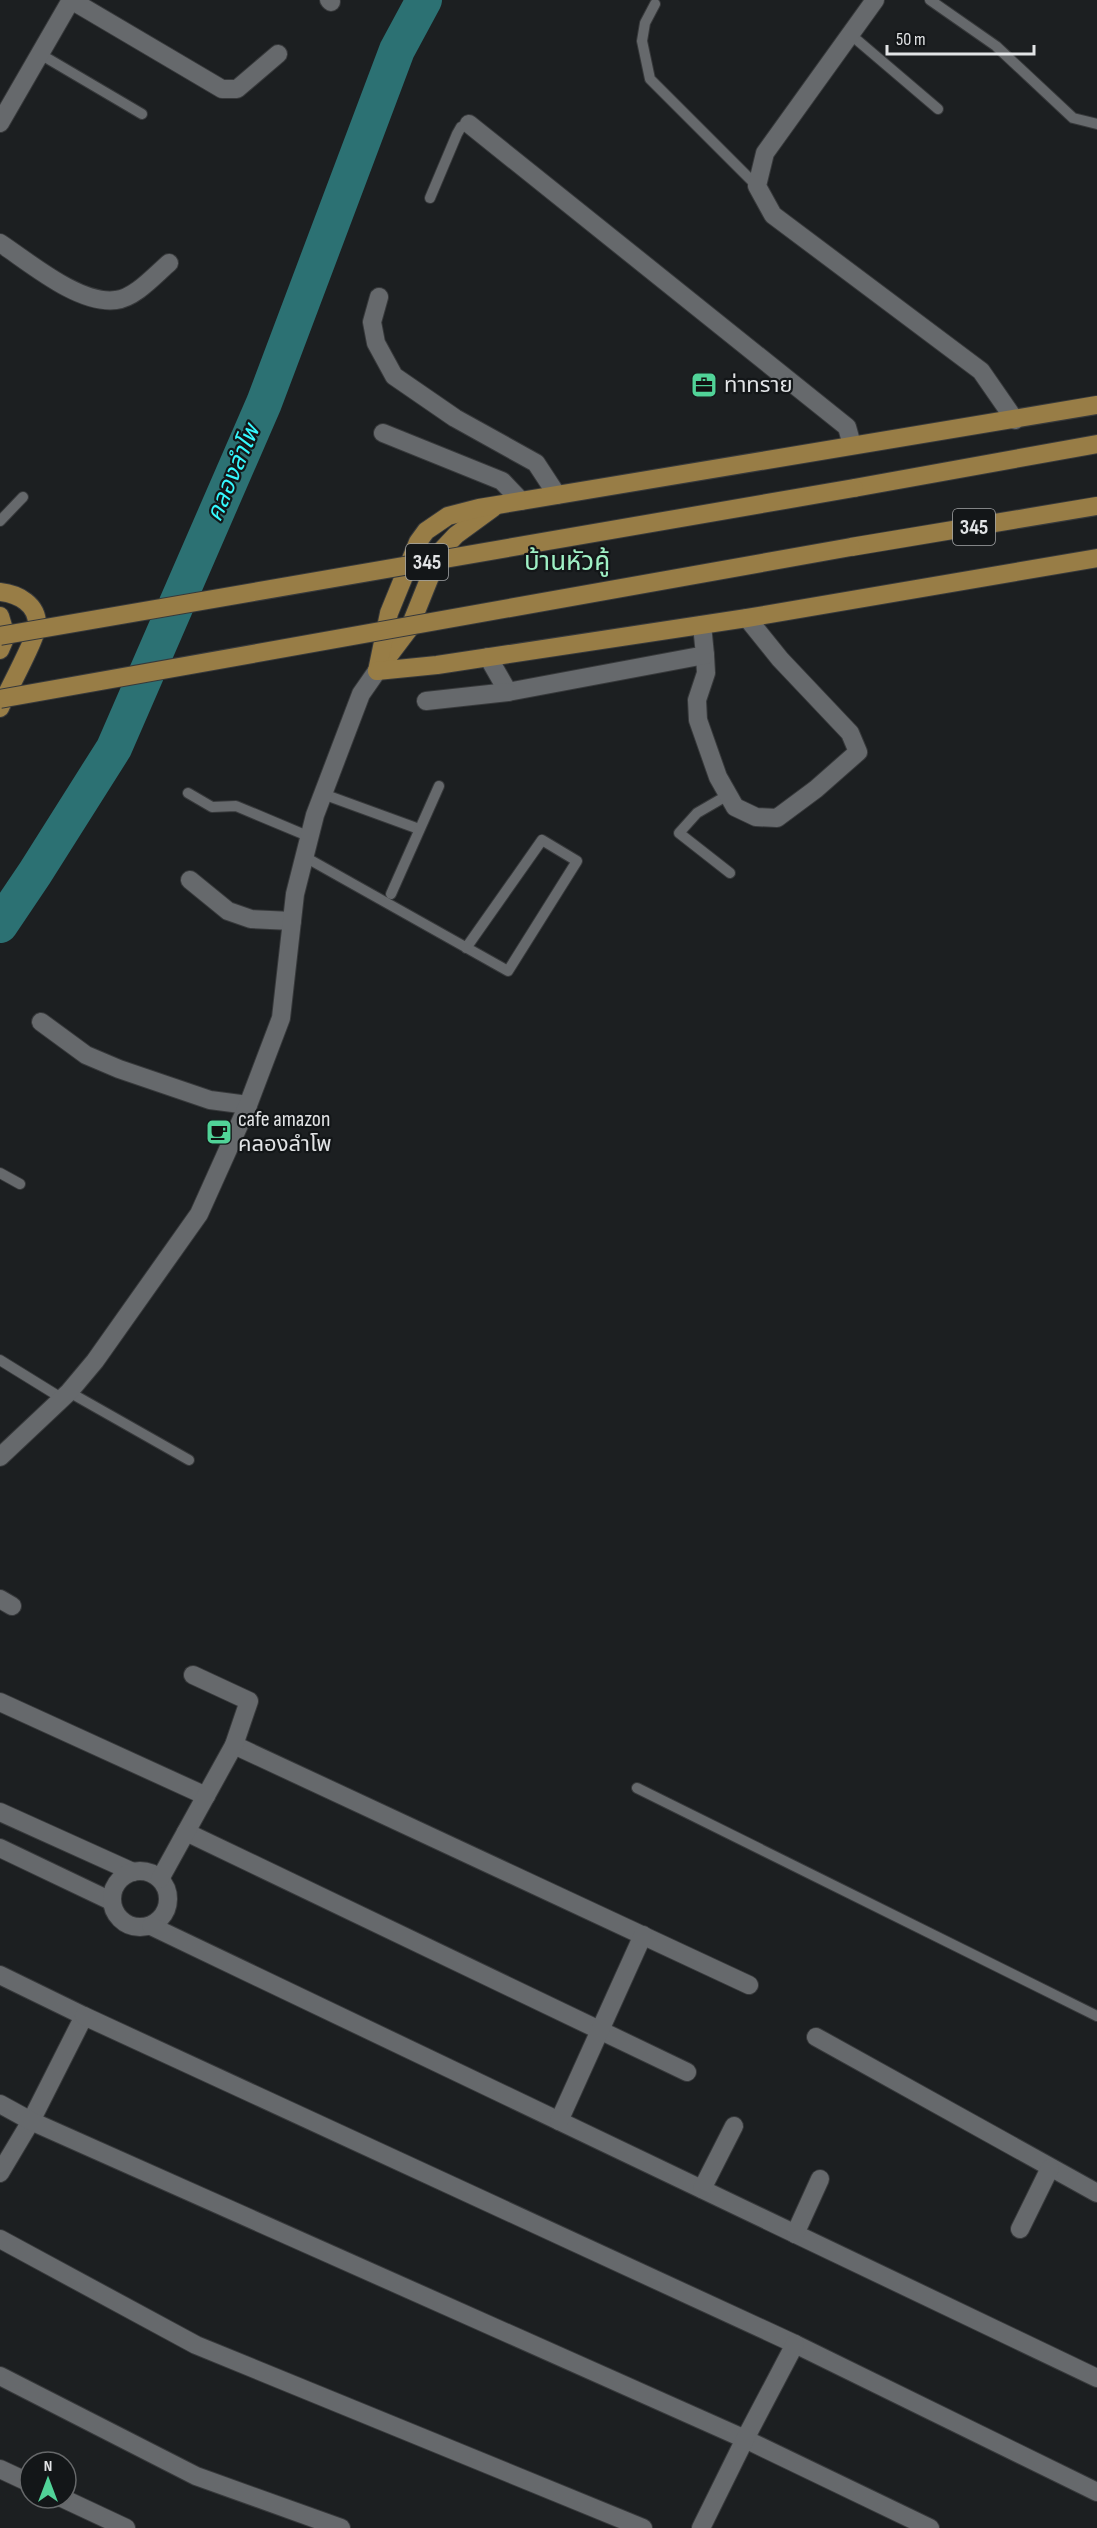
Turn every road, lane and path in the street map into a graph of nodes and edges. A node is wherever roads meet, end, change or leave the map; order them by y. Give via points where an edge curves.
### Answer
1 (874, 0) edge
2 (930, 0) edge
3 (655, 4) dead end
4 (850, 34) junction
5 (40, 54) junction
6 (278, 54) dead end
7 (938, 109) dead end
8 (142, 114) dead end
9 (0, 123) edge
10 (469, 124) joint
11 (1097, 124) edge
12 (757, 186) junction
13 (430, 198) dead end
14 (0, 243) edge
15 (169, 263) dead end
16 (379, 297) dead end
17 (1097, 405) edge
18 (1015, 420) junction
19 (383, 433) dead end
20 (1097, 444) edge
21 (852, 445) junction
22 (557, 495) junction
23 (23, 497) dead end
24 (521, 501) junction
25 (497, 505) junction
26 (1097, 506) edge
27 (0, 521) edge
28 (1097, 558) edge
29 (0, 592) edge
30 (0, 616) edge
31 (747, 618) junction
32 (702, 624) junction
33 (0, 636) edge
34 (0, 650) edge
35 (705, 655) junction
36 (488, 657) junction
37 (377, 671) junction
38 (508, 693) junction
39 (0, 699) edge
40 (426, 701) dead end
41 (0, 708) edge
42 (439, 786) dead end
43 (188, 793) dead end
44 (323, 794) junction
45 (728, 795) junction
46 (419, 829) junction
47 (310, 837) junction
48 (304, 857) junction
49 (730, 873) dead end
50 (189, 880) dead end
51 (391, 894) dead end
52 (292, 921) junction
53 (466, 948) junction
54 (40, 1022) dead end
55 (248, 1105) junction
56 (0, 1173) edge
57 (20, 1184) dead end
58 (0, 1360) edge
59 (66, 1395) junction
60 (0, 1457) edge
61 (189, 1460) dead end
62 (193, 1675) dead end
63 (0, 1702) edge
64 (234, 1745) junction
65 (638, 1788) dead end
66 (206, 1796) junction
67 (0, 1812) edge
68 (186, 1832) junction
69 (0, 1848) edge
70 (133, 1872) junction
71 (160, 1879) junction
72 (111, 1900) junction
73 (151, 1926) junction
74 (642, 1935) junction
75 (0, 1975) edge
76 (749, 1985) dead end
77 (84, 2016) junction
78 (1097, 2016) edge
79 (600, 2030) junction
80 (816, 2037) dead end
81 (687, 2072) dead end
82 (0, 2104) edge
83 (31, 2121) junction
84 (559, 2121) junction
85 (734, 2126) dead end
86 (1050, 2168) junction
87 (0, 2173) edge
88 (820, 2179) dead end
89 (702, 2189) junction
90 (1097, 2193) edge
91 (1020, 2229) dead end
92 (795, 2234) junction
93 (0, 2239) edge
94 (795, 2344) junction
95 (0, 2376) edge
96 (1097, 2378) edge
97 (744, 2439) junction
98 (0, 2469) edge
99 (18, 2477) edge
100 (1097, 2492) edge
101 (78, 2506) edge
102 (126, 2528) edge
103 (341, 2528) edge
104 (643, 2528) edge
105 (701, 2528) edge
106 (930, 2528) edge

1 - 4 street
2 - 11 lane via 996,46 1073,118
3 - 12 lane via 645,23 642,41 650,79
4 - 7 lane
4 - 12 street via 765,153
5 - 6 street via 71,0 222,89 237,89
5 - 8 lane
5 - 9 street
10 - 13 lane via 457,134
10 - 21 street via 847,427
12 - 18 street via 773,215 981,371
14 - 15 street via 68,288 95,299 116,300 131,294
16 - 22 street via 372,322 376,344 394,376 455,418 536,463
17 - 18 main road
18 - 21 main road
19 - 24 street via 502,481
20 - 33 main road, 345, bridge
21 - 22 main road
22 - 24 main road
23 - 27 lane
24 - 25 main road
25 - 37 main road via 440,552 409,629
25 - 37 main road via 448,516 426,531 418,542 389,613
26 - 39 main road, 345, bridge
28 - 31 main road
29 - 41 main road via 17,594 32,607 37,627
30 - 34 main road via 6,636
31 - 32 main road
31 - 45 street via 780,659 850,732 858,752 777,818 756,817 735,807
32 - 35 street
32 - 36 main road
35 - 38 street
35 - 45 street via 698,720
36 - 37 main road
36 - 38 street
37 - 44 street via 361,694
38 - 40 street
42 - 46 lane
43 - 47 lane via 212,807 236,806
44 - 46 lane
44 - 47 street
45 - 49 lane via 697,813 679,833
46 - 51 lane
47 - 48 street
48 - 52 street
48 - 53 lane
50 - 52 street via 228,911 251,919
52 - 55 street via 281,1018
53 - 53 lane via 508,971 577,861 542,840
54 - 55 street via 86,1055 119,1069 210,1100
55 - 59 street via 199,1214
56 - 57 lane
58 - 59 lane
59 - 60 street
59 - 61 lane
62 - 64 street via 249,1701
63 - 66 street
64 - 66 street
64 - 74 street
65 - 78 lane
66 - 68 street
67 - 70 street
68 - 71 street
68 - 79 street
69 - 72 street
70 - 71 street via 143,1871
70 - 72 street via 117,1883
71 - 73 street via 166,1888 168,1906
72 - 73 street via 124,1923
73 - 84 street
74 - 76 street
74 - 79 street
75 - 77 street
77 - 83 street
77 - 94 street
79 - 81 street
79 - 84 street
80 - 86 street
82 - 83 street
83 - 87 street
83 - 97 street
84 - 89 street
85 - 89 street
86 - 90 street
86 - 91 street
88 - 92 street
89 - 92 street
92 - 96 street
93 - 104 street via 196,2345
94 - 97 street
94 - 100 street
95 - 103 street via 196,2476
97 - 105 street
97 - 106 street
98 - 99 street
101 - 102 street

